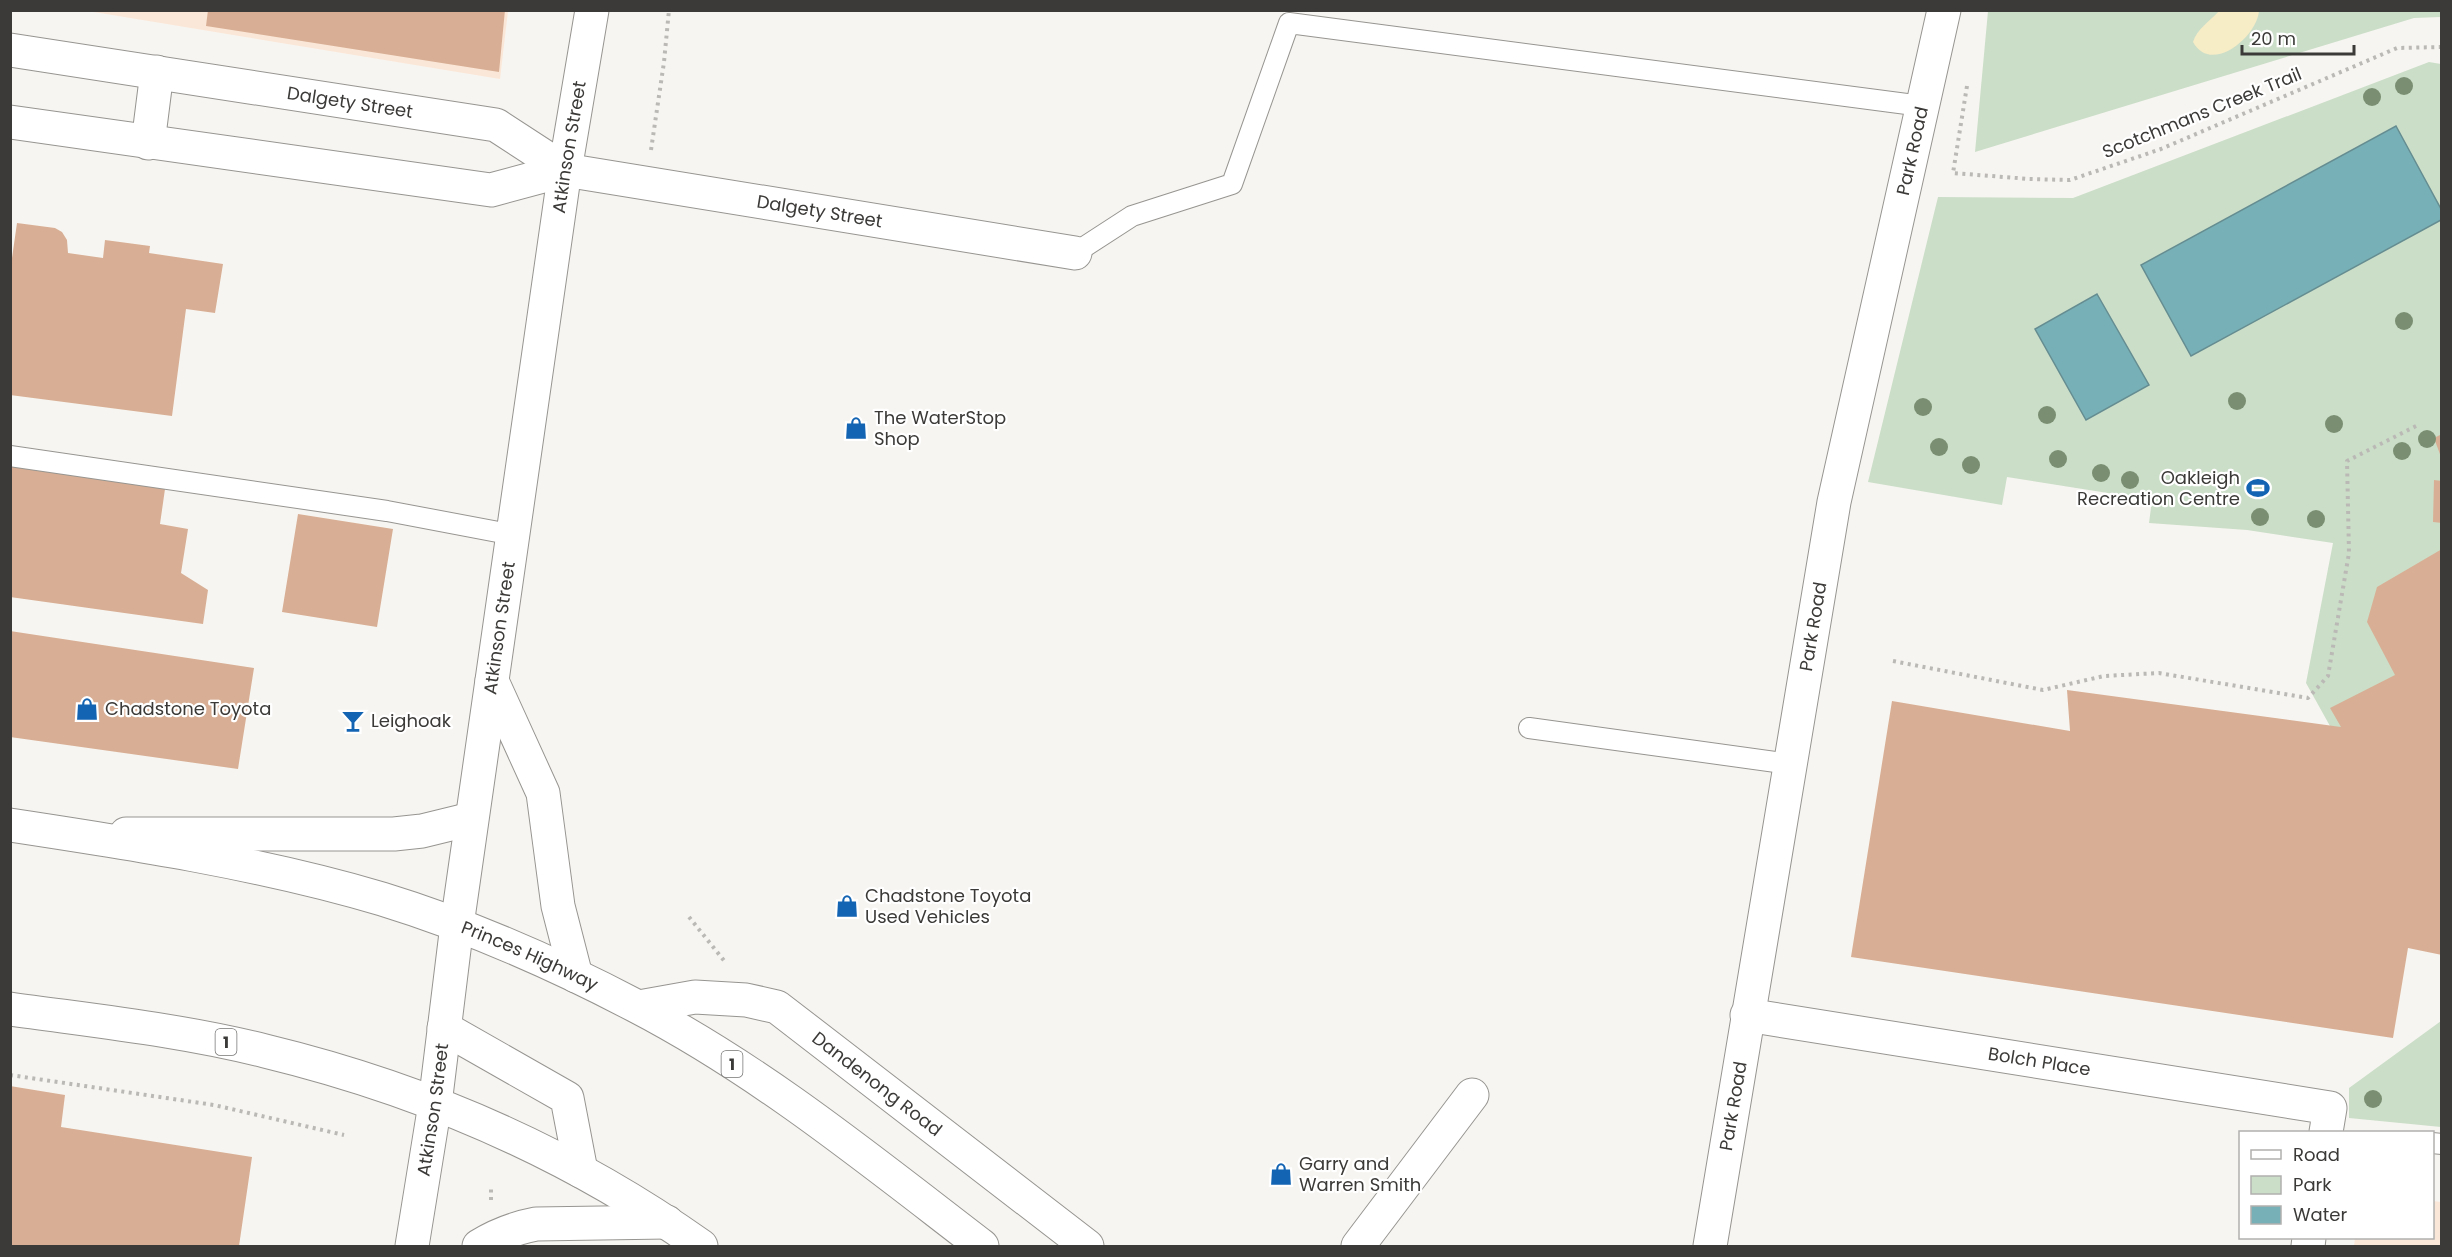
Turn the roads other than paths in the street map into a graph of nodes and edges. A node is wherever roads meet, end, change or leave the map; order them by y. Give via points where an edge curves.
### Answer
1 (592, 10) edge
2 (1944, 10) edge
3 (10, 50) edge
4 (157, 72) junction
5 (1922, 106) junction
6 (10, 122) edge
7 (148, 143) junction
8 (566, 170) junction
9 (1075, 253) joint
10 (10, 456) edge
11 (513, 535) junction
12 (492, 681) junction
13 (1529, 728) dead end
14 (1790, 765) junction
15 (471, 819) junction
16 (10, 825) edge
17 (70, 834) junction
18 (457, 925) junction
19 (576, 976) junction
20 (639, 1007) junction
21 (10, 1009) edge
22 (1747, 1015) junction
23 (444, 1029) junction
24 (1472, 1095) dead end
25 (435, 1104) junction
26 (2329, 1126) edge
27 (581, 1171) junction
28 (667, 1222) junction
29 (412, 1246) edge
30 (479, 1246) edge
31 (701, 1246) edge
32 (982, 1246) edge
33 (1087, 1246) edge
34 (1358, 1246) edge
35 (1710, 1246) edge

1 - 8 main road, Atkinson Street
2 - 5 main road, Park Road
3 - 4 main road, Dalgety Street
4 - 7 main road
4 - 8 main road, Dalgety Street via 496,125
5 - 9 lane via 1289,23 1232,184 1132,216
5 - 14 main road, Park Road via 1834,502
6 - 7 main road, Dalgety Street
7 - 8 main road, Dalgety Street via 491,190
8 - 9 main road, Dalgety Street
8 - 11 main road, Atkinson Street
10 - 11 lane via 387,511
11 - 12 main road, Atkinson Street
12 - 15 main road, Atkinson Street
12 - 19 main road via 543,793 556,900
13 - 14 lane
14 - 22 main road, Park Road
15 - 17 main road via 394,834
15 - 18 main road, Atkinson Street
16 - 17 main road, Princes Highway / 1
17 - 18 main road, Princes Highway / 1 via 304,879
18 - 19 main road, Princes Highway / 1
18 - 23 main road, Atkinson Street
19 - 20 main road, Princes Highway / 1
20 - 32 main road, Princes Highway / 1 via 780,1095
20 - 33 main road, Dandenong Road via 695,997 746,1000 777,1007
21 - 25 main road, 1 via 264,1050
22 - 26 main road, Bolch Place
22 - 35 main road, Park Road
23 - 25 main road, Atkinson Street
23 - 27 main road via 567,1098
24 - 34 main road
25 - 27 main road, 1 via 507,1132
25 - 29 main road, Atkinson Street
27 - 28 main road, 1
28 - 30 main road via 536,1224 500,1234
28 - 31 main road, 1

